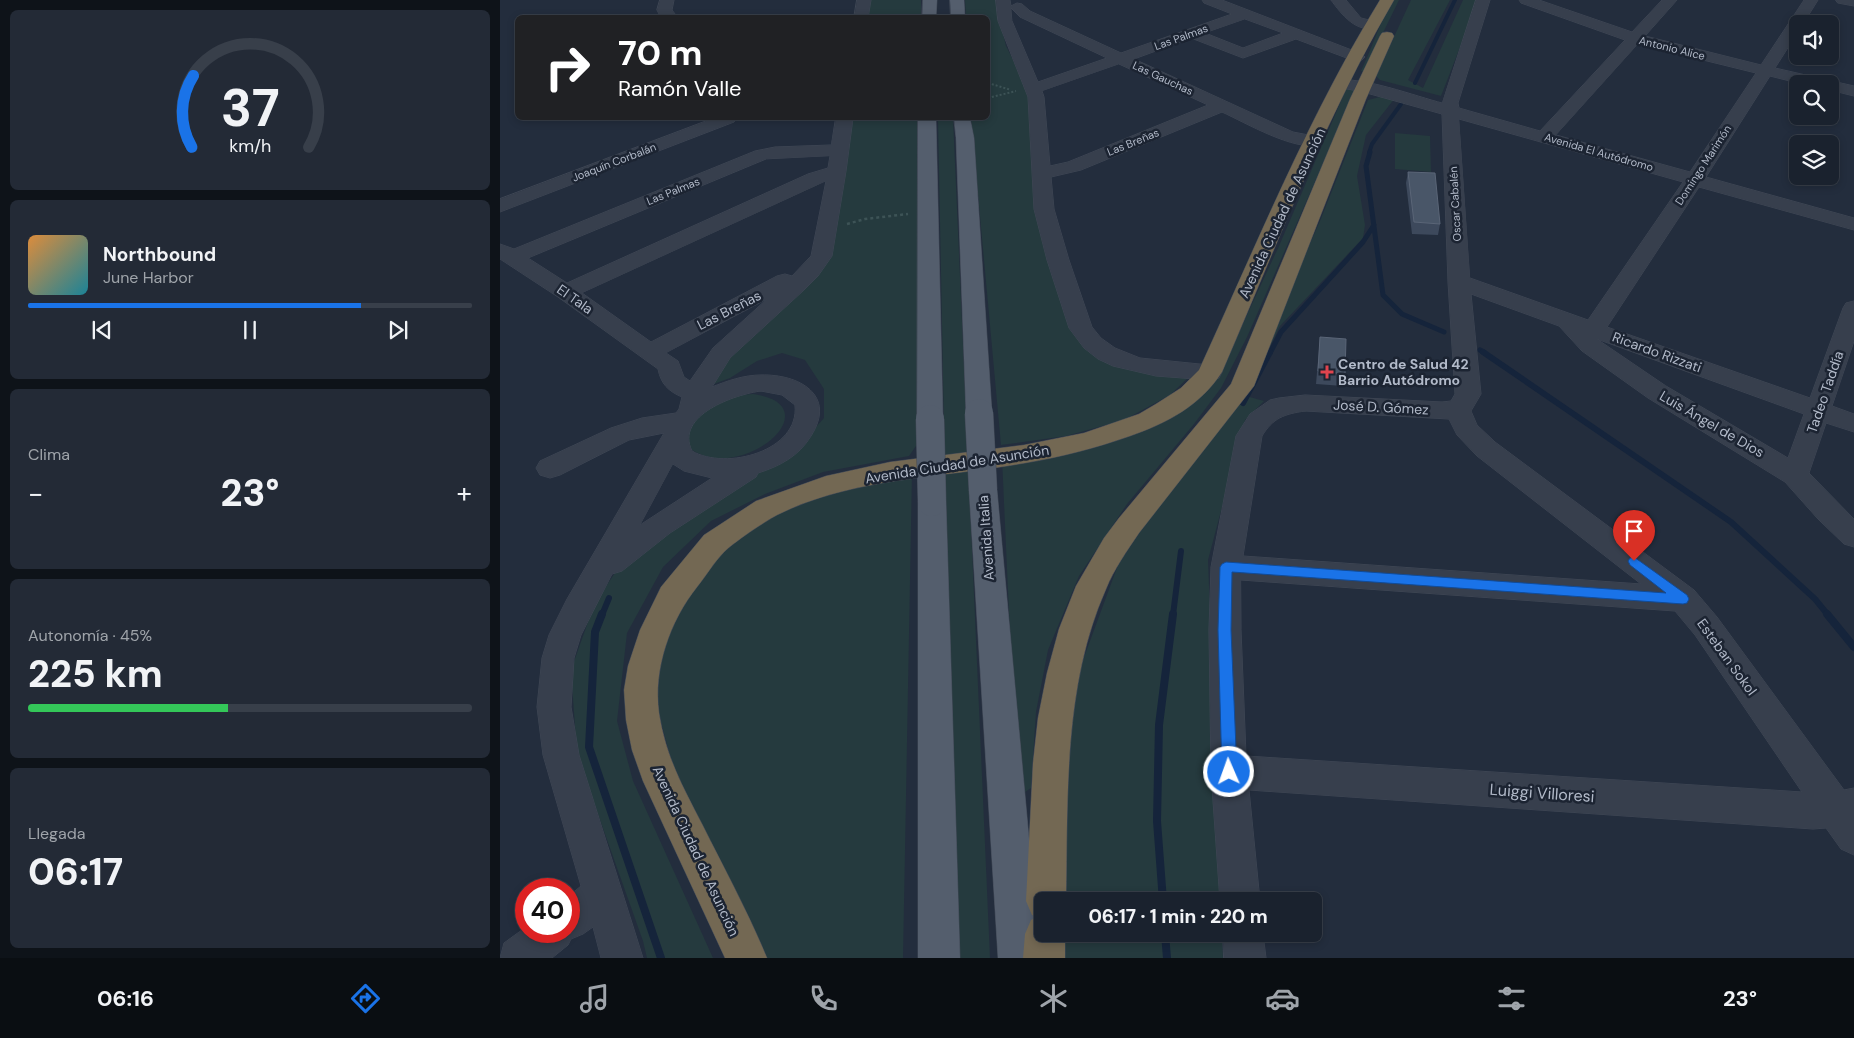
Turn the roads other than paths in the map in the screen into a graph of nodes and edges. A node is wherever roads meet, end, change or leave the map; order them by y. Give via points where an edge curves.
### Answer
1 (667, 0) edge
2 (864, 0) edge
3 (930, 0) edge
4 (957, 0) edge
5 (1209, 0) edge
6 (1338, 0) edge
7 (1387, 0) edge
8 (1483, 0) edge
9 (1526, 0) edge
10 (1670, 0) edge
11 (1811, 0) edge
12 (1843, 0) edge
13 (1033, 2) dead end
14 (1854, 2) edge
15 (1008, 5) edge
16 (1245, 14) junction
17 (667, 15) edge
18 (862, 15) edge
19 (929, 15) edge
20 (958, 15) edge
21 (1372, 25) junction
22 (1391, 27) dead end
23 (1192, 33) junction
24 (1295, 34) junction
25 (1635, 38) junction
26 (1357, 57) junction
27 (1121, 58) junction
28 (1764, 71) junction
29 (1789, 77) edge
30 (1355, 82) junction
31 (1839, 87) edge
32 (1023, 90) junction
33 (1854, 91) edge
34 (1222, 106) junction
35 (1450, 107) junction
36 (723, 120) edge
37 (844, 120) edge
38 (927, 120) edge
39 (962, 120) edge
40 (1547, 134) junction
41 (1313, 141) junction
42 (839, 150) junction
43 (837, 171) junction
44 (1041, 174) junction
45 (1696, 175) junction
46 (500, 206) edge
47 (1854, 215) edge
48 (1854, 224) edge
49 (506, 253) edge
50 (810, 271) junction
51 (1459, 282) junction
52 (566, 292) junction
53 (1854, 308) edge
54 (1565, 319) junction
55 (1594, 330) junction
56 (649, 352) junction
57 (1210, 372) junction
58 (1458, 409) junction
59 (1819, 411) junction
60 (686, 414) junction
61 (1854, 423) edge
62 (757, 463) junction
63 (550, 468) dead end
64 (1795, 475) junction
65 (1854, 536) edge
66 (1226, 567) junction
67 (597, 576) junction
68 (1683, 599) junction
69 (1229, 772) junction
70 (1848, 817) edge
71 (1046, 892) edge
72 (1239, 892) edge
73 (602, 895) junction
74 (580, 912) edge
75 (1045, 942) edge
76 (1244, 942) edge
77 (538, 943) edge
78 (519, 958) edge
79 (622, 958) edge
80 (746, 958) edge
81 (939, 958) edge
82 (1019, 958) edge
83 (1044, 958) edge
84 (1245, 958) edge

1 - 17 street via 664,9
2 - 18 street
3 - 19 main road
4 - 20 main road
5 - 16 street
6 - 21 street via 1356,21
7 - 21 highway, Avenida Ciudad de Asunción
8 - 35 street, Oscar Cabalén
9 - 25 street, Antonio Alice
10 - 25 street
11 - 28 street, Domingo Marimón
12 - 14 street
13 - 15 street
15 - 27 street, Las Gauchas
15 - 32 street via 1005,21
16 - 23 street, Las Palmas
16 - 24 street
21 - 26 highway, Avenida Ciudad de Asunción
22 - 30 highway, Avenida Ciudad de Asunción
23 - 24 street via 1243,53
23 - 27 street, Las Palmas
24 - 26 street
25 - 28 street, Antonio Alice
25 - 40 street
26 - 30 highway, Avenida Ciudad de Asunción
27 - 32 street, Las Palmas
27 - 34 street, Las Gauchas
28 - 29 street, Antonio Alice
28 - 45 street, Domingo Marimón
30 - 35 street, Avenida El Autódromo
30 - 41 highway, Avenida Ciudad de Asunción
30 - 71 highway, Avenida Ciudad de Asunción via 1242,386 1114,546 1087,597 1071,637 1058,690
31 - 33 street
32 - 44 street via 1036,97
34 - 41 street, Las Gauchas via 1288,136
34 - 44 street, Las Breñas via 1074,166
35 - 40 street, Avenida El Autódromo
35 - 51 street, Oscar Cabalén
36 - 46 street, Joaquín Corbalán
37 - 42 street
38 - 81 main road, bridge
39 - 82 main road, Avenida Italia, bridge via 984,490
40 - 45 street, Avenida El Autódromo
41 - 57 highway, Avenida Ciudad de Asunción
42 - 43 street
42 - 49 street, Las Palmas via 762,155
43 - 50 street via 821,256
43 - 52 street via 815,178
44 - 57 street via 1044,209 1058,260 1087,338 1110,356 1126,363 1147,368
45 - 47 street, Avenida El Autódromo
45 - 48 street, Avenida El Autódromo
45 - 55 street, Domingo Marimón
49 - 52 street, El Tala
50 - 56 street, Las Breñas
50 - 60 street via 720,353
51 - 54 street, Ricardo Rizzati
51 - 58 street, Oscar Cabalén via 1468,394 1466,402
52 - 56 street, El Tala
53 - 59 street, Tadeo Taddía
54 - 55 street, Ricardo Rizzati
54 - 64 street, Luis Ángel de Dios via 1590,346 1650,387
55 - 59 street, Ricardo Rizzati
56 - 60 street, El Tala via 669,366 672,380 680,388
57 - 80 highway, Avenida Ciudad de Asunción via 1191,393 1165,412 1092,441 895,470 786,498 742,522 692,566 667,604 653,635 641,692 644,717 650,752 663,786
58 - 66 street, José D. Gómez via 1442,411 1305,403 1279,406 1268,413 1249,436
58 - 68 street, Esteban Sokol via 1466,429 1486,449
59 - 61 street, Ricardo Rizzati
59 - 64 street, Tadeo Taddía
60 - 62 street via 676,446 681,456 691,463 721,470
60 - 62 street via 724,390 743,385 761,383 792,389 803,397 808,407 808,419 802,432 792,444
60 - 63 street via 620,434
60 - 67 street
62 - 67 street via 660,523
64 - 65 street, Luis Ángel de Dios
66 - 68 street
66 - 69 street
67 - 73 street via 565,635 558,658 554,707 561,755
68 - 70 street, Esteban Sokol
69 - 70 street, Luiggi Villoresi via 1813,811
69 - 72 street
73 - 74 street
73 - 79 street
75 - 83 highway
76 - 84 street
77 - 78 street

